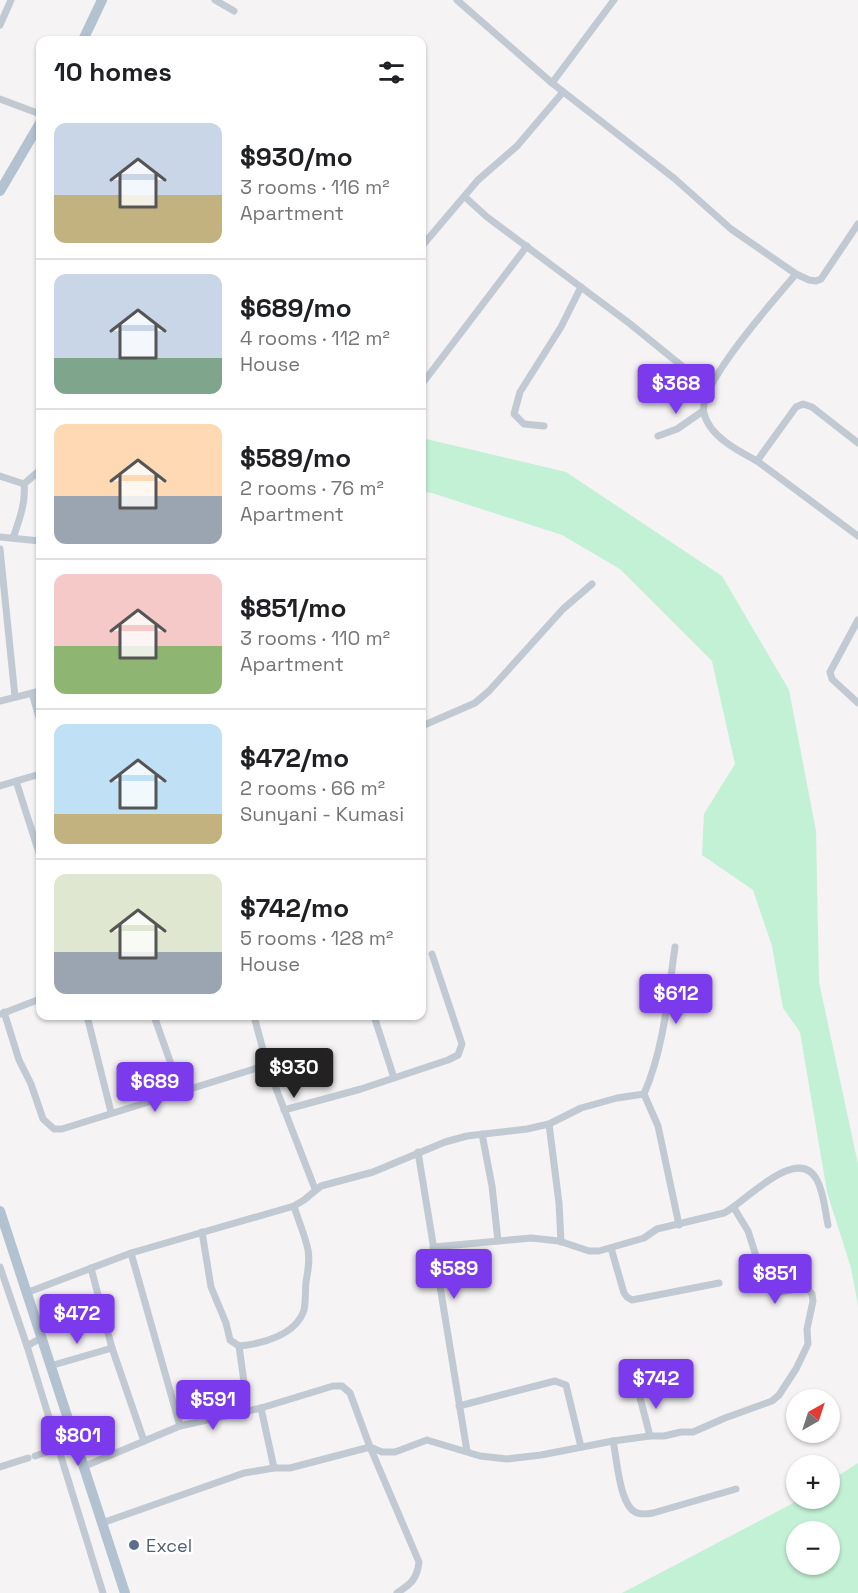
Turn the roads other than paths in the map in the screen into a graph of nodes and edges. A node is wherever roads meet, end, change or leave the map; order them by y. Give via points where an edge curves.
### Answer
1 (11, 0) edge
2 (102, 0) edge
3 (215, 0) edge
4 (457, 0) edge
5 (614, 0) edge
6 (234, 11) dead end
7 (0, 26) edge
8 (85, 36) edge
9 (552, 83) junction
10 (563, 92) junction
11 (0, 99) edge
12 (36, 112) edge
13 (36, 130) edge
14 (0, 191) edge
15 (465, 197) junction
16 (858, 224) edge
17 (426, 241) edge
18 (527, 246) junction
19 (796, 274) junction
20 (581, 288) junction
21 (426, 379) edge
22 (709, 388) junction
23 (703, 411) junction
24 (544, 426) dead end
25 (658, 436) dead end
26 (858, 443) edge
27 (757, 461) junction
28 (36, 474) edge
29 (0, 476) edge
30 (24, 484) junction
31 (858, 536) edge
32 (0, 537) edge
33 (13, 538) junction
34 (36, 541) edge
35 (0, 549) edge
36 (592, 584) dead end
37 (858, 620) edge
38 (36, 692) edge
39 (32, 693) junction
40 (15, 697) junction
41 (0, 701) edge
42 (858, 703) edge
43 (36, 707) edge
44 (426, 724) edge
45 (36, 775) edge
46 (16, 781) junction
47 (0, 786) edge
48 (36, 844) edge
49 (675, 947) dead end
50 (432, 954) dead end
51 (36, 1000) edge
52 (2, 1013) edge
53 (88, 1020) edge
54 (155, 1020) edge
55 (255, 1020) edge
56 (375, 1020) edge
57 (267, 1065) junction
58 (394, 1078) junction
59 (181, 1092) junction
60 (644, 1094) junction
61 (284, 1110) junction
62 (111, 1113) junction
63 (549, 1124) junction
64 (482, 1134) junction
65 (418, 1152) junction
66 (315, 1189) junction
67 (294, 1206) junction
68 (734, 1208) junction
69 (0, 1211) edge
70 (680, 1225) junction
71 (828, 1225) dead end
72 (202, 1232) junction
73 (498, 1241) junction
74 (561, 1242) junction
75 (433, 1247) junction
76 (611, 1248) junction
77 (131, 1252) junction
78 (0, 1267) edge
79 (91, 1268) junction
80 (719, 1283) dead end
81 (26, 1293) junction
82 (40, 1338) junction
83 (27, 1346) junction
84 (238, 1346) junction
85 (112, 1348) junction
86 (50, 1366) junction
87 (639, 1390) dead end
88 (459, 1406) junction
89 (261, 1408) junction
90 (238, 1413) junction
91 (180, 1426) junction
92 (650, 1436) junction
93 (613, 1441) junction
94 (144, 1442) junction
95 (370, 1447) junction
96 (581, 1447) junction
97 (59, 1448) junction
98 (467, 1451) junction
99 (85, 1466) junction
100 (0, 1467) edge
101 (274, 1468) junction
102 (736, 1489) dead end
103 (102, 1523) junction
104 (103, 1593) edge
105 (125, 1593) edge
106 (397, 1593) edge

1 - 7 street
2 - 8 main road
3 - 6 street
4 - 9 street
5 - 9 street
9 - 10 street
10 - 15 street via 517,146 491,167
10 - 19 street via 675,179 731,229
11 - 12 street
13 - 14 main road
15 - 17 street
15 - 18 street
16 - 19 street via 821,279 809,280
18 - 20 street
18 - 21 street
19 - 22 street
20 - 22 street
20 - 24 street via 516,402 514,414 524,424
22 - 23 street
23 - 25 street via 677,429
23 - 27 street via 708,424 726,441
26 - 27 street via 803,404 796,406
27 - 31 street
28 - 30 street
29 - 30 street
30 - 33 street via 25,497
32 - 33 street
33 - 34 street
35 - 40 street
36 - 44 street via 563,609 475,704
37 - 42 street via 830,672 832,679
38 - 39 street
39 - 40 street
39 - 43 street
40 - 41 street
45 - 46 street
46 - 47 street
46 - 48 street
49 - 60 street via 655,1065
50 - 58 street via 462,1044 458,1055 448,1060
51 - 52 street
52 - 62 street via 47,1125 62,1129
53 - 62 street
54 - 59 street
55 - 57 street
56 - 58 street
57 - 59 street
57 - 61 street
58 - 61 street
59 - 62 street
60 - 63 street via 581,1108
60 - 70 street via 658,1126
61 - 66 street
63 - 64 street
63 - 74 street
64 - 65 street
64 - 73 street
65 - 66 street via 373,1172
65 - 75 street
66 - 67 street
67 - 72 street
67 - 84 street via 310,1266 304,1308 286,1332
68 - 70 street
68 - 71 street via 773,1177 798,1168 817,1179
68 - 92 street via 748,1231 766,1287 773,1293 802,1288 812,1294 805,1354 772,1401 693,1432
69 - 81 main road
70 - 76 street via 657,1228 645,1238
72 - 77 street
72 - 84 street via 211,1287 231,1340
73 - 74 street via 531,1238
73 - 75 street
74 - 76 street via 589,1251
75 - 88 street
76 - 80 street via 624,1293 632,1300
77 - 79 street
77 - 91 street
78 - 83 street
79 - 81 street
79 - 85 street
81 - 82 main road
82 - 83 street
82 - 86 main road
83 - 97 street
84 - 90 street via 245,1389
85 - 86 street
85 - 94 street
86 - 99 main road
87 - 92 street
88 - 96 street via 560,1382 566,1385
88 - 98 street
89 - 90 street
89 - 95 street via 342,1386 350,1392
89 - 101 street
90 - 91 street
91 - 94 street
92 - 93 street
93 - 96 street
93 - 102 street via 623,1495 627,1505 641,1514
94 - 99 street
95 - 98 street via 395,1452 427,1440
95 - 101 street via 290,1468
95 - 106 street via 419,1562 417,1576
96 - 98 street via 507,1459
97 - 100 street
97 - 104 street
99 - 103 main road
101 - 103 street via 244,1473
103 - 105 main road

